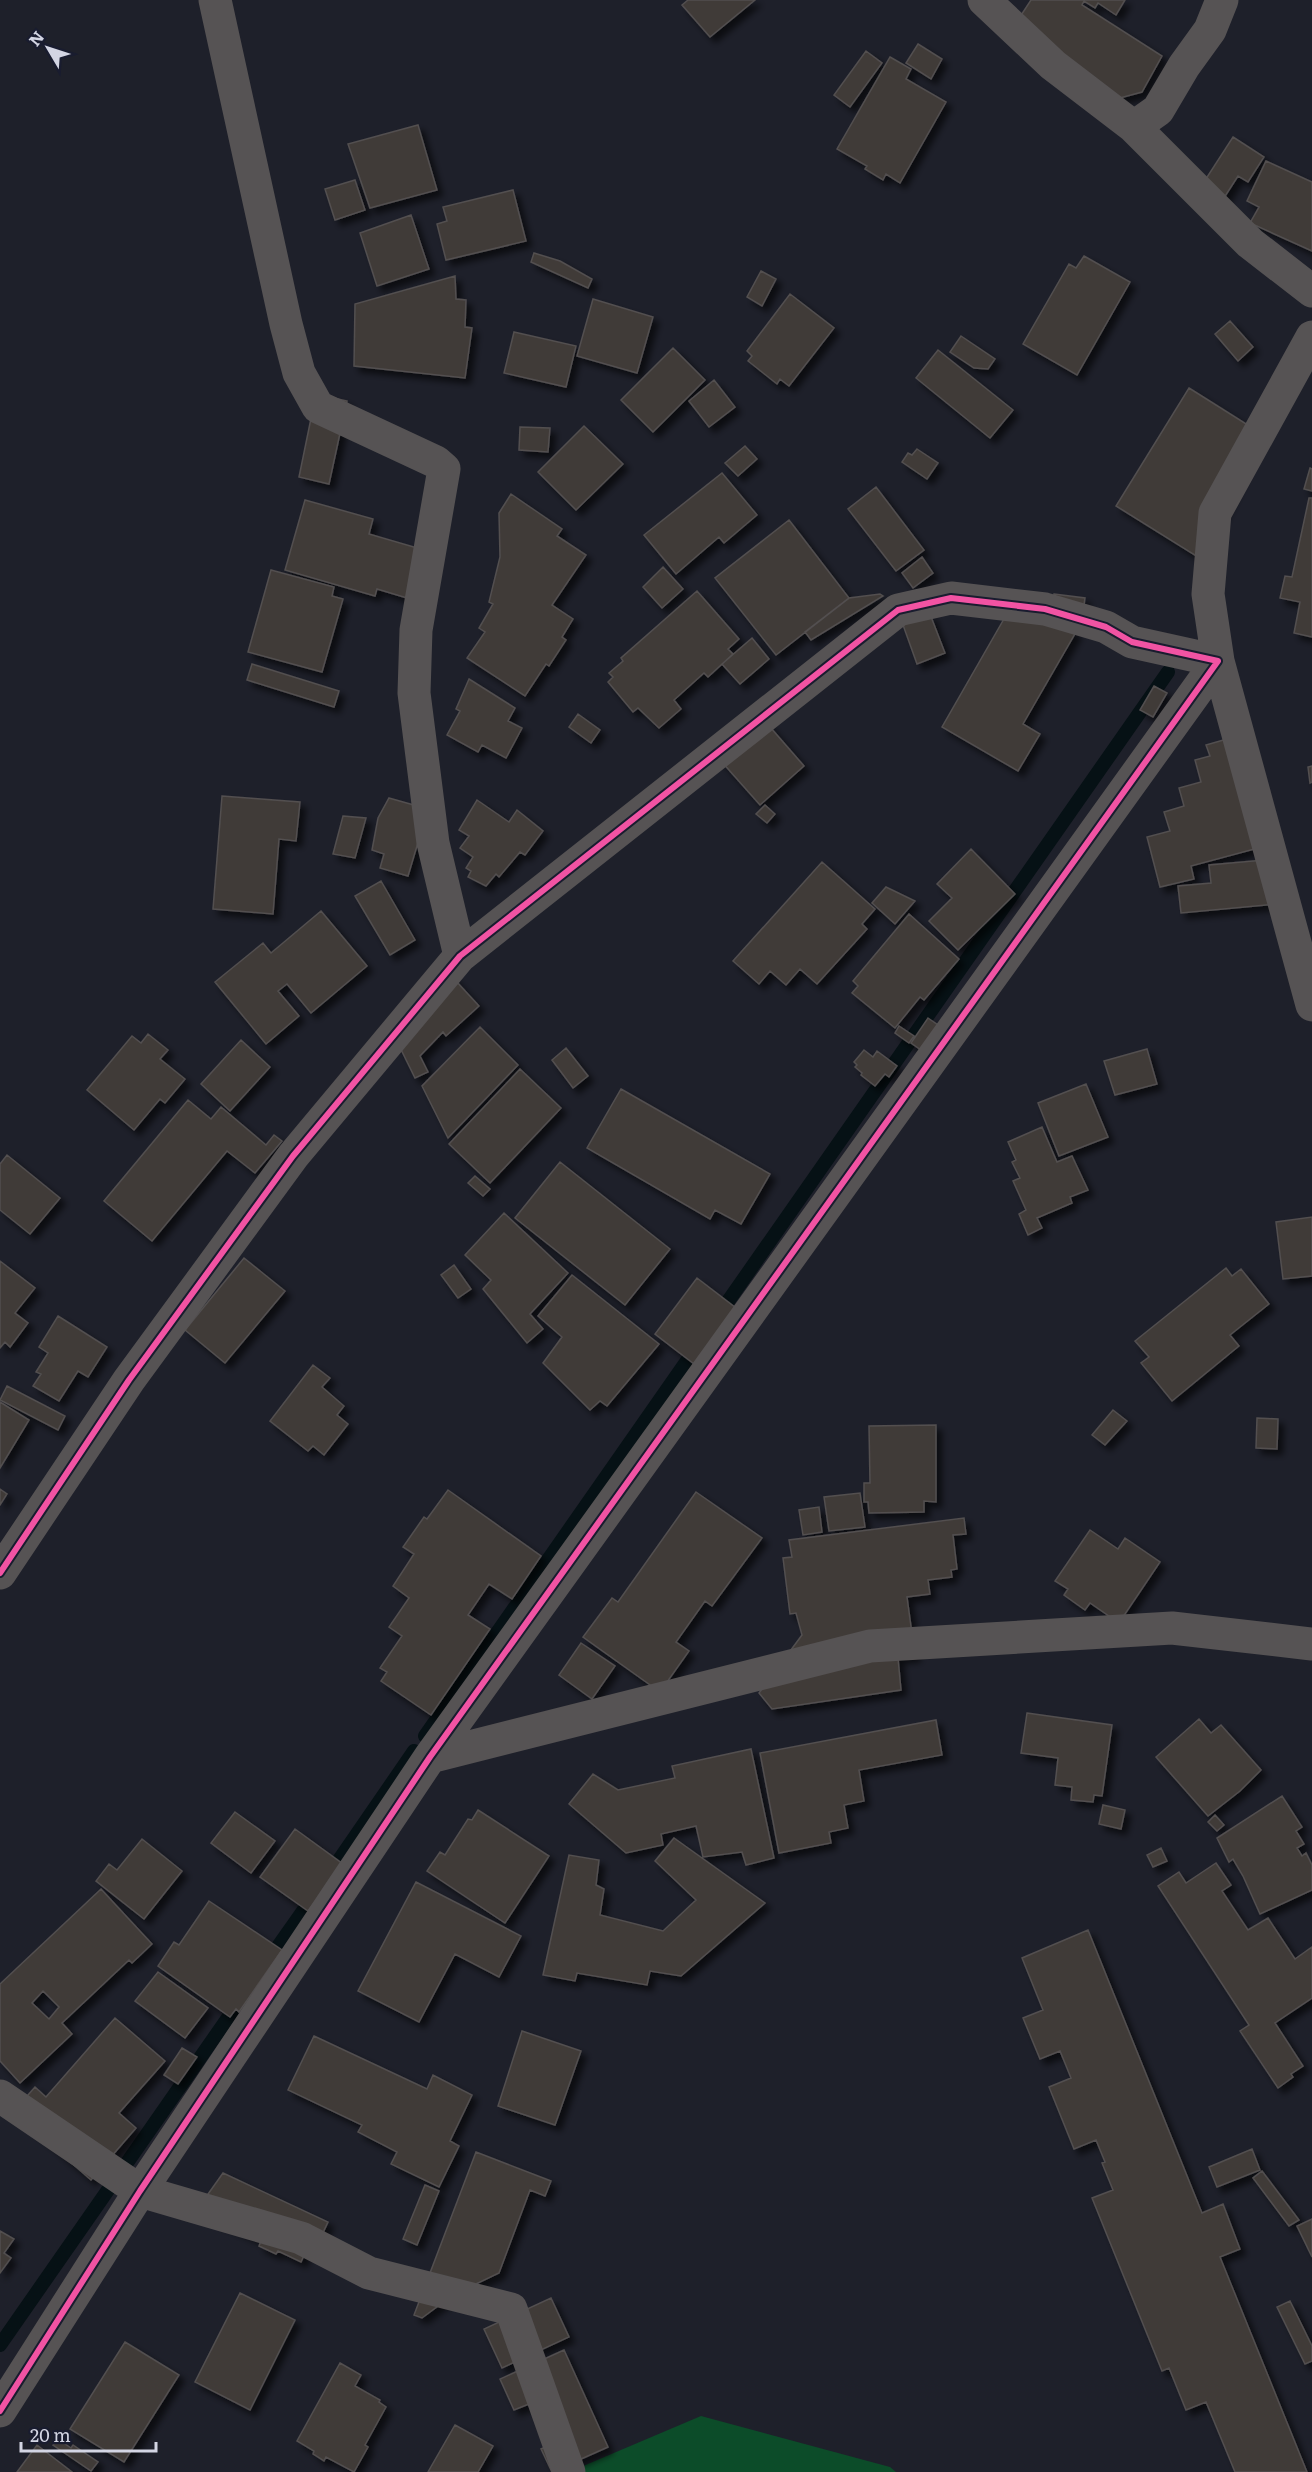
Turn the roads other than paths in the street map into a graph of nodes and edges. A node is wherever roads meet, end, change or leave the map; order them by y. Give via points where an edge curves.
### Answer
1 (215, 0) edge
2 (984, 0) edge
3 (1222, 0) edge
4 (1134, 127) junction
5 (1312, 291) edge
6 (1312, 337) edge
7 (1218, 661) junction
8 (460, 956) junction
9 (1312, 1005) edge
10 (0, 1573) edge
11 (1312, 1644) edge
12 (430, 1757) junction
13 (0, 2096) edge
14 (125, 2181) junction
15 (0, 2410) edge
16 (569, 2472) edge

1 - 8 street via 299,373 318,407 444,469 416,630 414,693 433,843
2 - 4 street via 1053,65
3 - 4 street via 1210,30 1158,110
4 - 5 street via 1250,243
6 - 7 street via 1215,513 1208,594
7 - 8 street via 1132,642 1106,627 1045,609 951,598 898,610
7 - 9 street
7 - 12 street
8 - 10 street via 293,1156 129,1380
11 - 12 street via 1172,1628 870,1646
12 - 14 street
13 - 14 street
14 - 15 street
14 - 16 street via 301,2238 369,2273 511,2309

